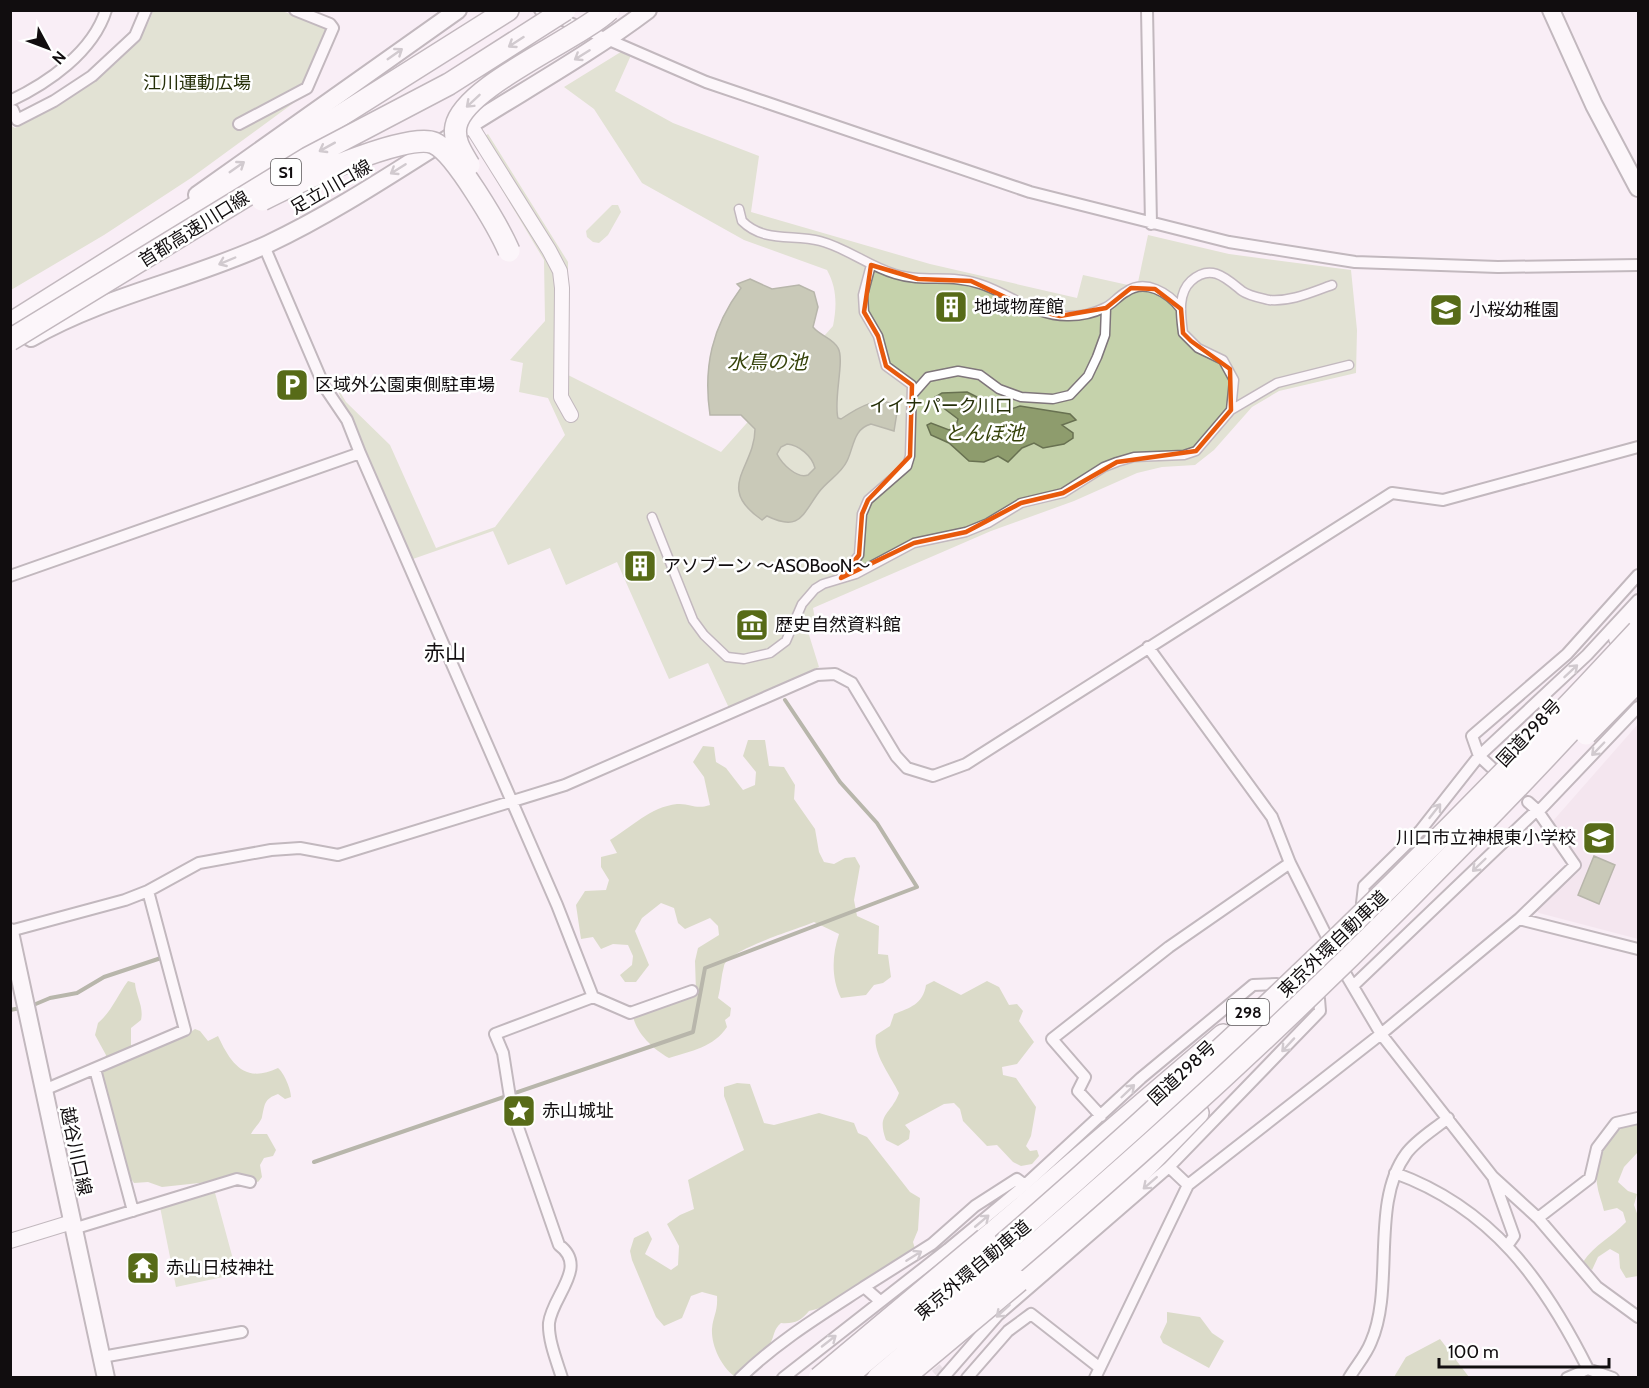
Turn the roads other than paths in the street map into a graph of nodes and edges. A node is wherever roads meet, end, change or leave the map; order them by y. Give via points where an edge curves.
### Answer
1 (106, 10) edge
2 (146, 10) edge
3 (295, 10) edge
4 (458, 10) edge
5 (488, 10) edge
6 (508, 10) edge
7 (540, 10) edge
8 (565, 10) edge
9 (609, 10) edge
10 (648, 10) edge
11 (1147, 10) edge
12 (1551, 10) edge
13 (608, 38) junction
14 (11, 106) edge
15 (341, 116) junction
16 (240, 124) dead end
17 (470, 124) junction
18 (1638, 188) edge
19 (739, 209) dead end
20 (1151, 224) junction
21 (264, 246) junction
22 (870, 265) junction
23 (1638, 265) edge
24 (116, 277) junction
25 (1332, 285) dead end
26 (1106, 308) junction
27 (1181, 309) junction
28 (10, 312) edge
29 (10, 324) edge
30 (10, 340) edge
31 (10, 350) edge
32 (1349, 365) dead end
33 (913, 394) junction
34 (1231, 410) junction
35 (571, 415) dead end
36 (1638, 447) edge
37 (360, 453) junction
38 (652, 517) dead end
39 (1638, 575) edge
40 (10, 576) edge
41 (841, 578) junction
42 (1638, 600) edge
43 (1638, 616) edge
44 (1638, 631) edge
45 (1148, 646) junction
46 (1638, 658) edge
47 (1638, 672) edge
48 (1638, 681) edge
49 (1638, 707) edge
50 (1479, 756) junction
51 (1491, 767) dead end
52 (512, 801) junction
53 (1528, 802) dead end
54 (1538, 811) junction
55 (1290, 863) junction
56 (1439, 867) junction
57 (148, 891) junction
58 (1362, 903) junction
59 (1519, 919) junction
60 (10, 931) edge
61 (1327, 937) junction
62 (1638, 950) edge
63 (1349, 980) junction
64 (1278, 984) junction
65 (692, 991) dead end
66 (593, 997) junction
67 (1319, 999) junction
68 (1381, 1034) junction
69 (1223, 1035) junction
70 (94, 1069) junction
71 (44, 1090) junction
72 (1198, 1113) junction
73 (1101, 1116) junction
74 (1448, 1118) junction
75 (1638, 1118) edge
76 (1169, 1167) junction
77 (1395, 1173) junction
78 (1493, 1177) junction
79 (250, 1182) dead end
80 (1025, 1185) junction
81 (1188, 1185) junction
82 (133, 1211) junction
83 (1538, 1218) junction
84 (72, 1226) junction
85 (10, 1241) edge
86 (1507, 1246) junction
87 (864, 1287) junction
88 (880, 1301) junction
89 (1638, 1317) edge
90 (242, 1332) dead end
91 (102, 1357) junction
92 (1588, 1369) junction
93 (1098, 1373) edge
94 (970, 1376) edge
95 (106, 1377) edge
96 (562, 1377) edge
97 (740, 1377) edge
98 (783, 1377) edge
99 (819, 1377) edge
100 (830, 1377) edge
101 (845, 1377) edge
102 (878, 1377) edge
103 (892, 1377) edge
104 (903, 1377) edge
105 (944, 1377) edge
106 (1349, 1377) edge
107 (1567, 1377) edge
108 (1613, 1377) edge

1 - 14 street via 100,29 57,74
2 - 14 street via 135,36 92,76 17,120
3 - 16 street via 333,28 308,88
28 -> 4 main road via 181,206
5 - 15 highway
6 - 15 highway, 首都高速川口線 / S1
7 - 13 street
8 -> 24 highway, 首都高速川口線 / S1, bridge via 449,84 308,158
9 -> 24 highway, bridge via 478,96 459,118 459,149 514,248 450,155 435,143 418,141 321,172
10 - 13 main road, 足立川口線
11 - 20 street
12 - 18 main road via 1594,105
13 -> 17 main road, 足立川口線
13 - 20 street via 706,82 1030,192
15 - 29 highway, 首都高速川口線 / S1
17 -> 21 main road, 足立川口線 via 327,213
17 - 35 street via 560,272 561,398
19 - 22 street via 742,221 753,230 839,247
20 - 23 street via 1229,243 1355,262 1498,267
21 -> 31 main road, 足立川口線 via 107,301
21 - 37 street via 324,386 347,420
22 - 26 street via 918,279 970,281 1047,314 1072,316
22 - 33 street via 862,295 864,312 878,336 886,366 912,385
24 - 30 highway, 首都高速川口線 / S1, bridge
25 - 27 street via 1298,297 1270,300 1244,292 1222,274 1209,271 1186,285
26 - 27 street via 1131,288 1143,287 1166,293
26 - 33 street via 1105,335 1097,357 1088,376 1070,394 1053,399 1021,397 999,389 980,375 958,371 928,377
27 - 34 street via 1184,333 1198,348 1223,360 1230,369 1234,392
32 - 34 street via 1277,383
33 - 41 street via 910,456 906,466 868,500 862,513 859,555
34 - 41 street via 1196,452 1117,462 1063,494 1021,503 966,532 914,543
36 - 45 street via 1443,500 1392,493
37 - 40 street
37 - 52 street
38 - 41 street via 693,620 727,657 744,659 770,653 786,641 808,595
39 - 50 street via 1567,654 1472,736
50 -> 42 street via 1587,655
43 - 58 highway, 国道298号 / 298 via 1496,768
44 - 101 highway, 東京外環自動車道, bridge via 1434,845 1253,1021 1064,1193
45 - 52 street via 966,764 933,776 907,768 896,756 852,683 835,674 817,675 565,785
45 - 55 street via 1272,817
46 - 56 highway, 東京外環自動車道, bridge
47 - 63 highway, 国道298号 / 298
48 - 56 highway, bridge via 1564,756
49 -> 54 street
50 - 51 street
58 -> 50 street via 1364,886 1420,831
52 - 57 street via 338,855 300,848 200,863
52 - 66 street
53 - 54 street
54 - 59 street via 1575,866
54 -> 63 street
55 - 61 street
55 - 73 street via 1169,946 1052,1039 1085,1077 1078,1091
56 - 102 highway, 東京外環自動車道, bridge via 1175,1121 1081,1206
57 - 60 street
57 - 70 street via 185,1030
58 - 61 highway, 国道298号 / 298
59 - 62 street
59 - 68 street
60 - 71 main road, 越谷川口線
61 - 63 street
61 - 64 highway, 国道298号 / 298
63 - 67 highway, 国道298号 / 298
63 - 68 street
64 - 69 highway, 国道298号 / 298
73 -> 64 street via 1253,985
65 - 66 street via 630,1013
66 - 96 street via 495,1034 503,1053 512,1110 559,1245 571,1258 572,1268 549,1322
67 - 72 highway, 国道298号 / 298
67 -> 76 street via 1320,1011
68 - 74 street
68 - 81 street
69 - 99 highway, bridge
69 - 100 highway, 国道298号 / 298 via 1027,1213
70 - 71 street
70 - 82 street
71 - 84 main road, 越谷川口線
72 - 103 highway, 国道298号 / 298
72 - 104 highway, bridge via 1118,1196
73 - 80 street
74 - 77 street via 1407,1152
74 - 78 street
75 - 83 street via 1616,1123 1597,1149 1590,1178
76 - 81 street
76 -> 105 street via 998,1316
77 - 86 street via 1446,1196
77 - 106 street via 1386,1216 1380,1302 1371,1342
78 - 83 street
78 - 86 street via 1514,1236
79 - 82 street via 237,1179
87 -> 80 street via 932,1244 975,1206 1017,1179
88 -> 80 street
81 - 93 street
82 - 84 street
83 - 89 street via 1597,1287
84 - 85 street
84 - 91 main road, 越谷川口線
86 - 92 street via 1536,1278 1563,1319
87 - 88 street
87 - 97 street via 762,1356
98 -> 88 street
90 - 91 street
91 - 95 main road, 越谷川口線
92 - 107 street
92 - 108 street
93 - 94 street via 1031,1314 1008,1331

